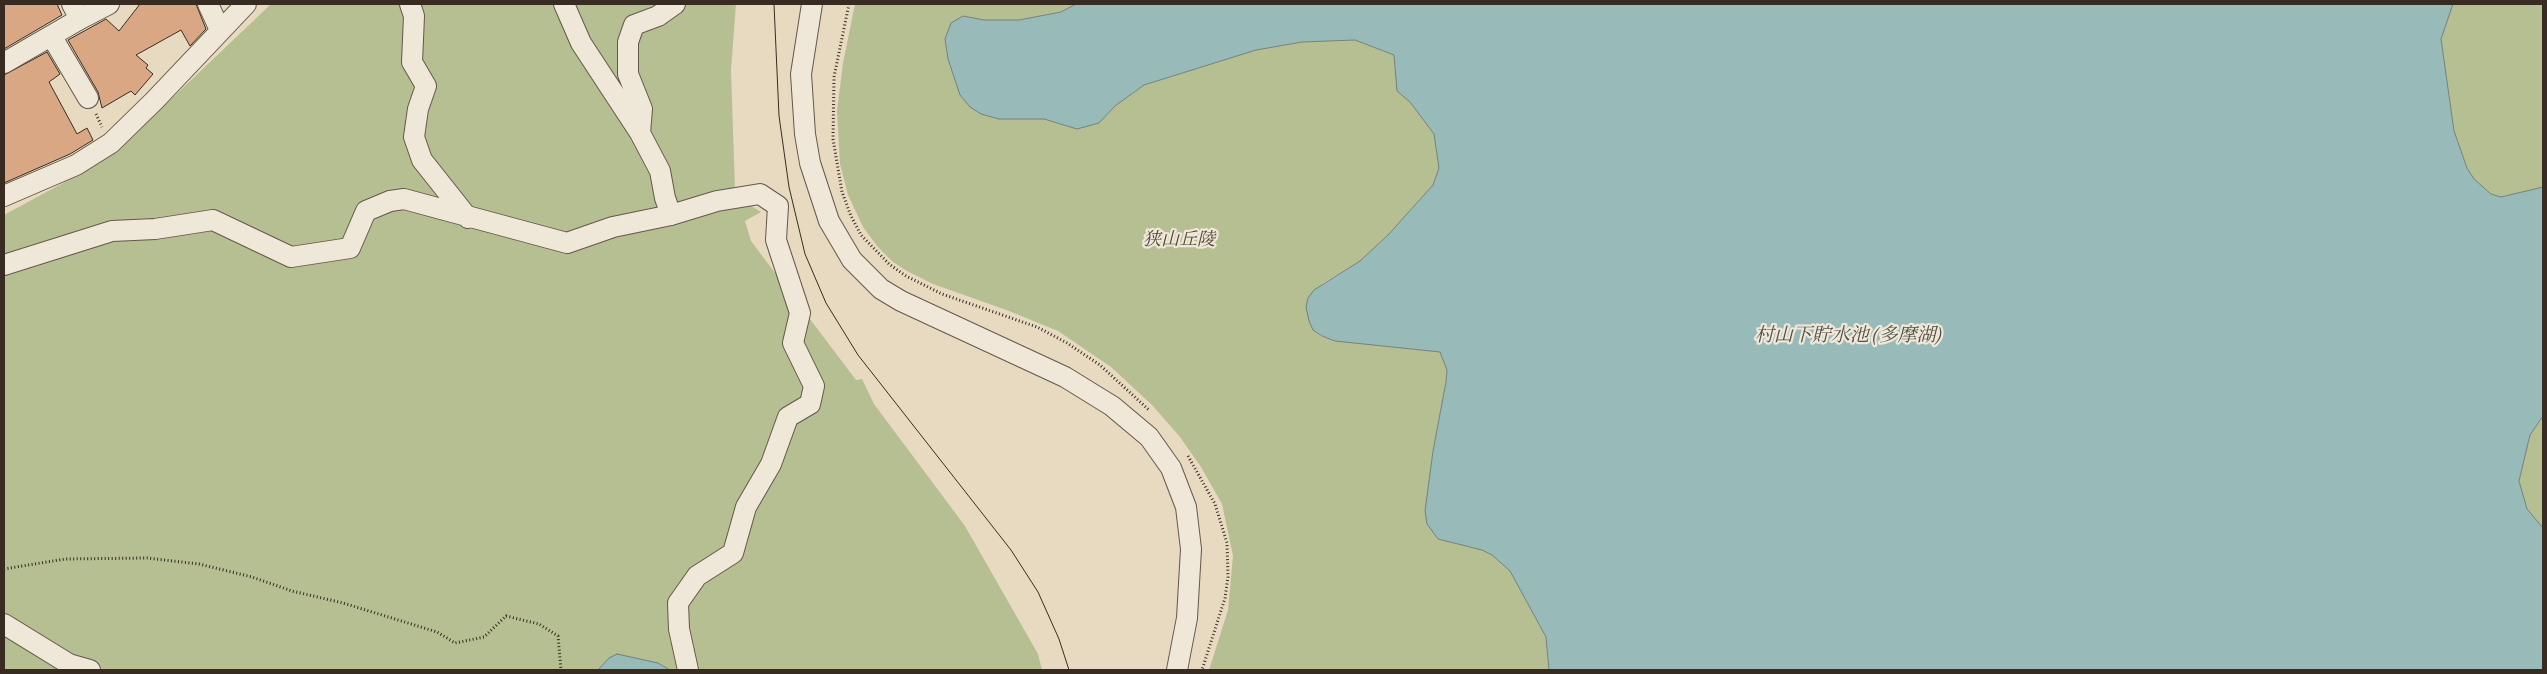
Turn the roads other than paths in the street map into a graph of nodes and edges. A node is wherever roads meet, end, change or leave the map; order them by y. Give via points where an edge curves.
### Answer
1 (109, 4) edge
2 (208, 4) edge
3 (246, 4) edge
4 (410, 4) edge
5 (564, 4) edge
6 (675, 4) edge
7 (812, 4) edge
8 (76, 11) edge
9 (220, 30) junction
10 (52, 37) junction
11 (4, 63) edge
12 (88, 98) road end
13 (640, 133) junction
14 (4, 196) edge
15 (671, 215) junction
16 (468, 218) junction
17 (4, 265) edge
18 (4, 624) edge
19 (90, 670) edge
20 (688, 670) edge
21 (1177, 670) edge

1 - 8 street
2 - 9 street
3 - 9 street
4 - 16 street via 414,16 412,62 426,86 418,109 414,137 422,160
5 - 13 street via 581,43
6 - 13 street via 658,16 634,25 628,42 628,74 642,109
7 - 21 street via 801,74 805,134 810,163 829,221 852,260 881,289 900,302 1065,377 1112,406 1149,437 1171,468 1186,507 1192,549 1187,618
8 - 10 street
9 - 14 street via 111,143 76,165
10 - 11 street
10 - 12 street
13 - 15 street via 660,171
15 - 16 street via 613,227 567,243
15 - 20 street via 717,201 760,194 778,206 776,240 800,313 793,342 814,386 810,404 788,417 771,464 746,507 733,553 698,576 678,603 678,629
16 - 17 street via 404,199 366,211 350,248 290,257 213,220 155,229 112,231
18 - 19 street via 69,664

